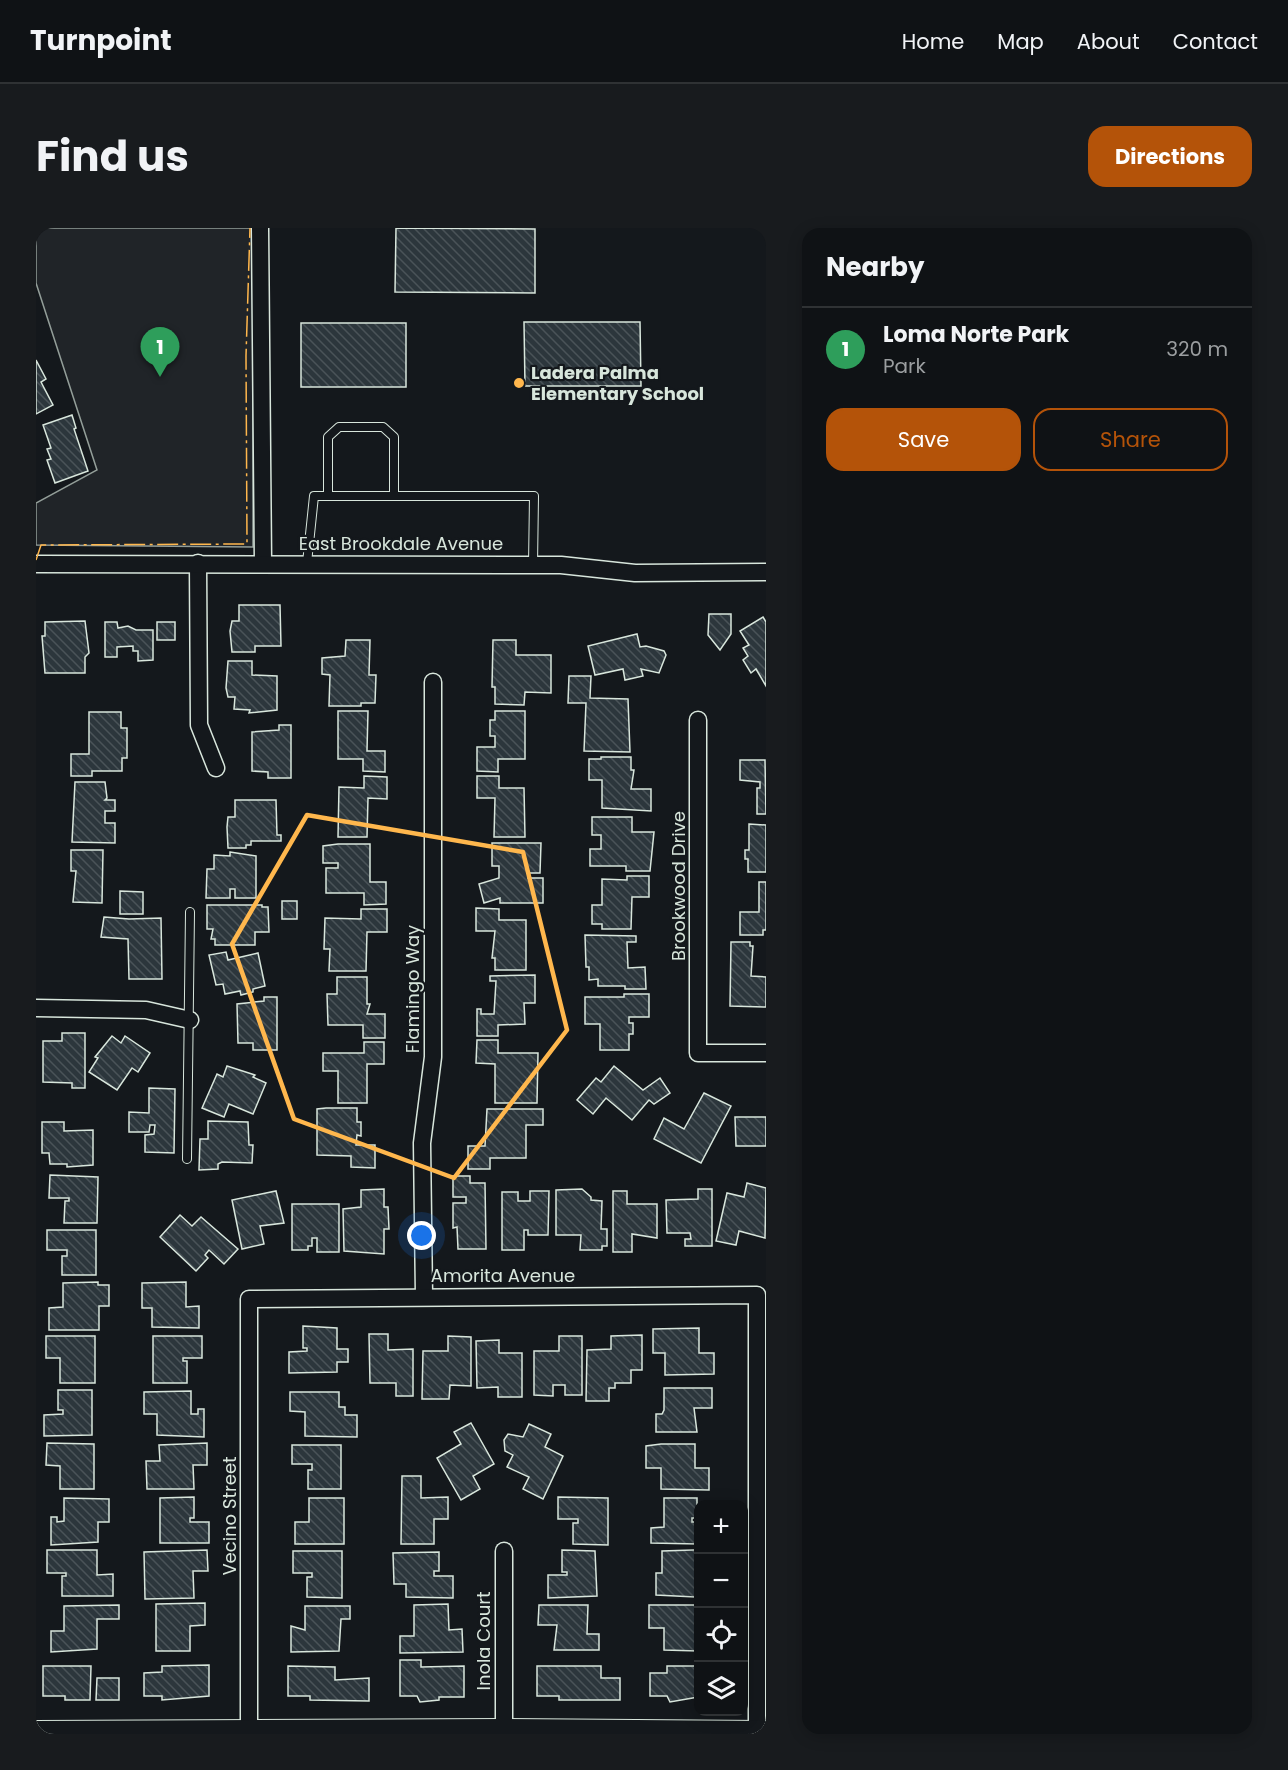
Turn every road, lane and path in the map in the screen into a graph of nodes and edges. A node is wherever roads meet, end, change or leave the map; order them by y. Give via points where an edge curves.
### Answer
1 (260, 228) edge
2 (327, 496) junction
3 (394, 496) junction
4 (198, 563) junction
5 (263, 563) junction
6 (307, 563) junction
7 (36, 564) edge
8 (532, 565) junction
9 (766, 572) edge
10 (433, 682) dead end
11 (698, 720) dead end
12 (216, 768) dead end
13 (190, 912) dead end
14 (36, 1008) edge
15 (190, 1020) junction
16 (766, 1053) edge
17 (188, 1159) dead end
18 (424, 1296) junction
19 (249, 1299) joint
20 (504, 1551) dead end
21 (504, 1731) junction
22 (249, 1732) junction
23 (36, 1733) edge
24 (760, 1733) edge

1 - 5 street
2 - 3 lane
2 - 3 lane via 328,437 339,427 383,426 394,437
2 - 6 lane via 314,496
3 - 8 lane via 534,495
4 - 5 street, East Brookdale Avenue
4 - 7 street, East Brookdale Avenue
4 - 12 street via 199,725
5 - 6 street, East Brookdale Avenue
6 - 8 street, East Brookdale Avenue
8 - 9 street, East Brookdale Avenue via 635,573
10 - 18 street, Flamingo Way via 433,1058 422,1143
11 - 16 street, Brookwood Drive via 698,1053
13 - 15 lane
14 - 15 street via 146,1010
15 - 17 lane
18 - 19 street, Amorita Avenue
18 - 24 street, Amorita Avenue via 757,1294
19 - 22 street, Vecino Street
20 - 21 street, Inola Court
21 - 22 street
21 - 24 street
22 - 23 street

